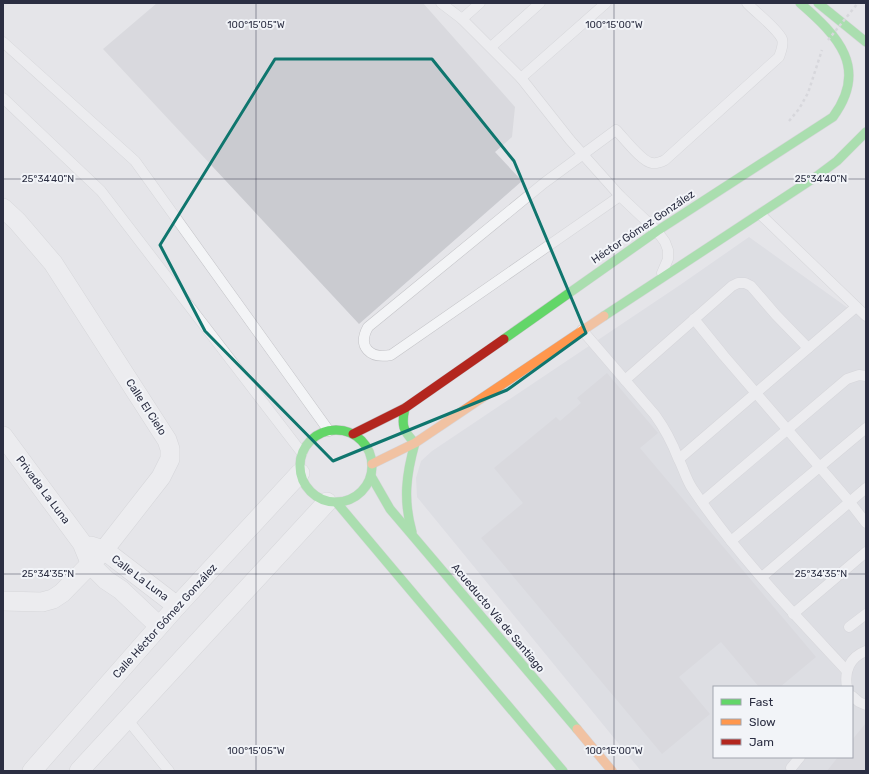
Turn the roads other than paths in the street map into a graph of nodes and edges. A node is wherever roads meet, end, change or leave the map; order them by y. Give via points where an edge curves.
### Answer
1 (441, 3) edge
2 (480, 3) edge
3 (540, 3) edge
4 (606, 3) edge
5 (746, 3) edge
6 (800, 3) edge
7 (818, 3) edge
8 (462, 19) junction
9 (3, 42) edge
10 (866, 42) edge
11 (492, 48) junction
12 (521, 78) junction
13 (3, 98) edge
14 (866, 132) edge
15 (584, 155) junction
16 (620, 196) junction
17 (3, 208) edge
18 (760, 214) junction
19 (657, 231) junction
20 (658, 280) junction
21 (856, 307) junction
22 (866, 316) edge
23 (694, 319) junction
24 (582, 330) junction
25 (808, 348) junction
26 (866, 376) edge
27 (625, 380) junction
28 (757, 393) junction
29 (405, 408) junction
30 (866, 428) edge
31 (329, 430) junction
32 (788, 430) junction
33 (353, 434) junction
34 (3, 436) edge
35 (415, 443) junction
36 (302, 453) junction
37 (679, 459) junction
38 (372, 464) junction
39 (820, 467) junction
40 (300, 473) junction
41 (371, 476) junction
42 (866, 488) edge
43 (849, 501) junction
44 (332, 502) junction
45 (702, 502) junction
46 (866, 523) edge
47 (412, 536) junction
48 (731, 541) junction
49 (82, 543) junction
50 (104, 550) junction
51 (866, 552) edge
52 (91, 565) junction
53 (134, 572) junction
54 (762, 577) junction
55 (121, 590) junction
56 (3, 601) edge
57 (177, 606) junction
58 (793, 614) junction
59 (866, 614) edge
60 (159, 626) junction
61 (849, 627) dead end
62 (866, 651) edge
63 (847, 671) junction
64 (847, 686) edge
65 (853, 697) edge
66 (866, 705) edge
67 (127, 719) junction
68 (799, 758) edge
69 (791, 768) dead end
70 (32, 771) edge
71 (79, 771) edge
72 (169, 771) edge
73 (563, 771) edge
74 (612, 771) edge

1 - 8 lane
2 - 8 lane
3 - 11 lane
4 - 12 lane
5 - 15 lane via 778,33 783,49 779,57 665,160 652,163 646,161 616,130
6 - 19 main road, Héctor Gómez González via 831,30 848,57 849,88 844,102 833,117
7 - 10 main road
8 - 11 lane
9 - 31 lane via 134,161
11 - 12 lane
12 - 15 lane
13 - 36 lane via 101,191
14 - 18 main road via 837,161
15 - 16 lane
15 - 16 lane via 544,184 368,327 364,334 367,350 374,355 390,355
16 - 19 lane
17 - 50 street, Calle El Cielo via 53,263 167,440 170,449 170,459 161,477
18 - 20 main road
18 - 21 lane
19 - 20 lane via 668,250 668,259
19 - 29 main road, Héctor Gómez González
20 - 24 main road
21 - 22 lane
21 - 25 lane
23 - 25 lane via 732,286 745,283 751,286
23 - 27 lane
23 - 28 lane
24 - 27 lane
24 - 35 main road
25 - 28 lane
26 - 32 lane via 859,375 847,379
27 - 37 lane via 665,429
28 - 32 lane
28 - 37 lane
29 - 33 main road, Héctor Gómez González
29 - 35 main road via 402,426 407,436
30 - 39 lane
31 - 33 main road
31 - 36 main road via 308,442
32 - 39 lane
32 - 45 lane
33 - 38 main road via 370,452
34 - 49 street, Privada La Luna
35 - 38 main road
35 - 47 main road via 408,467 405,499 406,516
36 - 40 main road via 299,462
37 - 45 lane via 690,486
38 - 41 main road
39 - 43 lane
39 - 48 lane
40 - 44 main road via 314,496
40 - 57 street, Calle Héctor Gómez González
41 - 44 main road via 366,487 358,495 348,500
41 - 47 main road, Acueducto Vía de Santiago via 390,509
42 - 43 lane
43 - 46 lane
43 - 54 lane
44 - 67 street
44 - 73 main road
45 - 48 lane
47 - 74 main road, Acueducto Vía de Santiago
48 - 54 lane
49 - 50 street
49 - 52 street, Privada La Luna
50 - 52 street, Calle El Cielo
50 - 53 street, Calle La Luna
51 - 58 lane
52 - 55 street, Calle La Luna
52 - 56 street, Calle El Cielo via 54,599 42,602
53 - 55 street
53 - 57 street, Calle La Luna
54 - 58 lane
55 - 60 street, Calle La Luna
57 - 60 street, Calle Héctor Gómez González
58 - 63 lane
59 - 61 lane
60 - 70 street, Calle Héctor Gómez González
62 - 63 lane via 854,658
63 - 64 lane
65 - 66 lane
67 - 71 street
67 - 72 lane
68 - 69 lane

